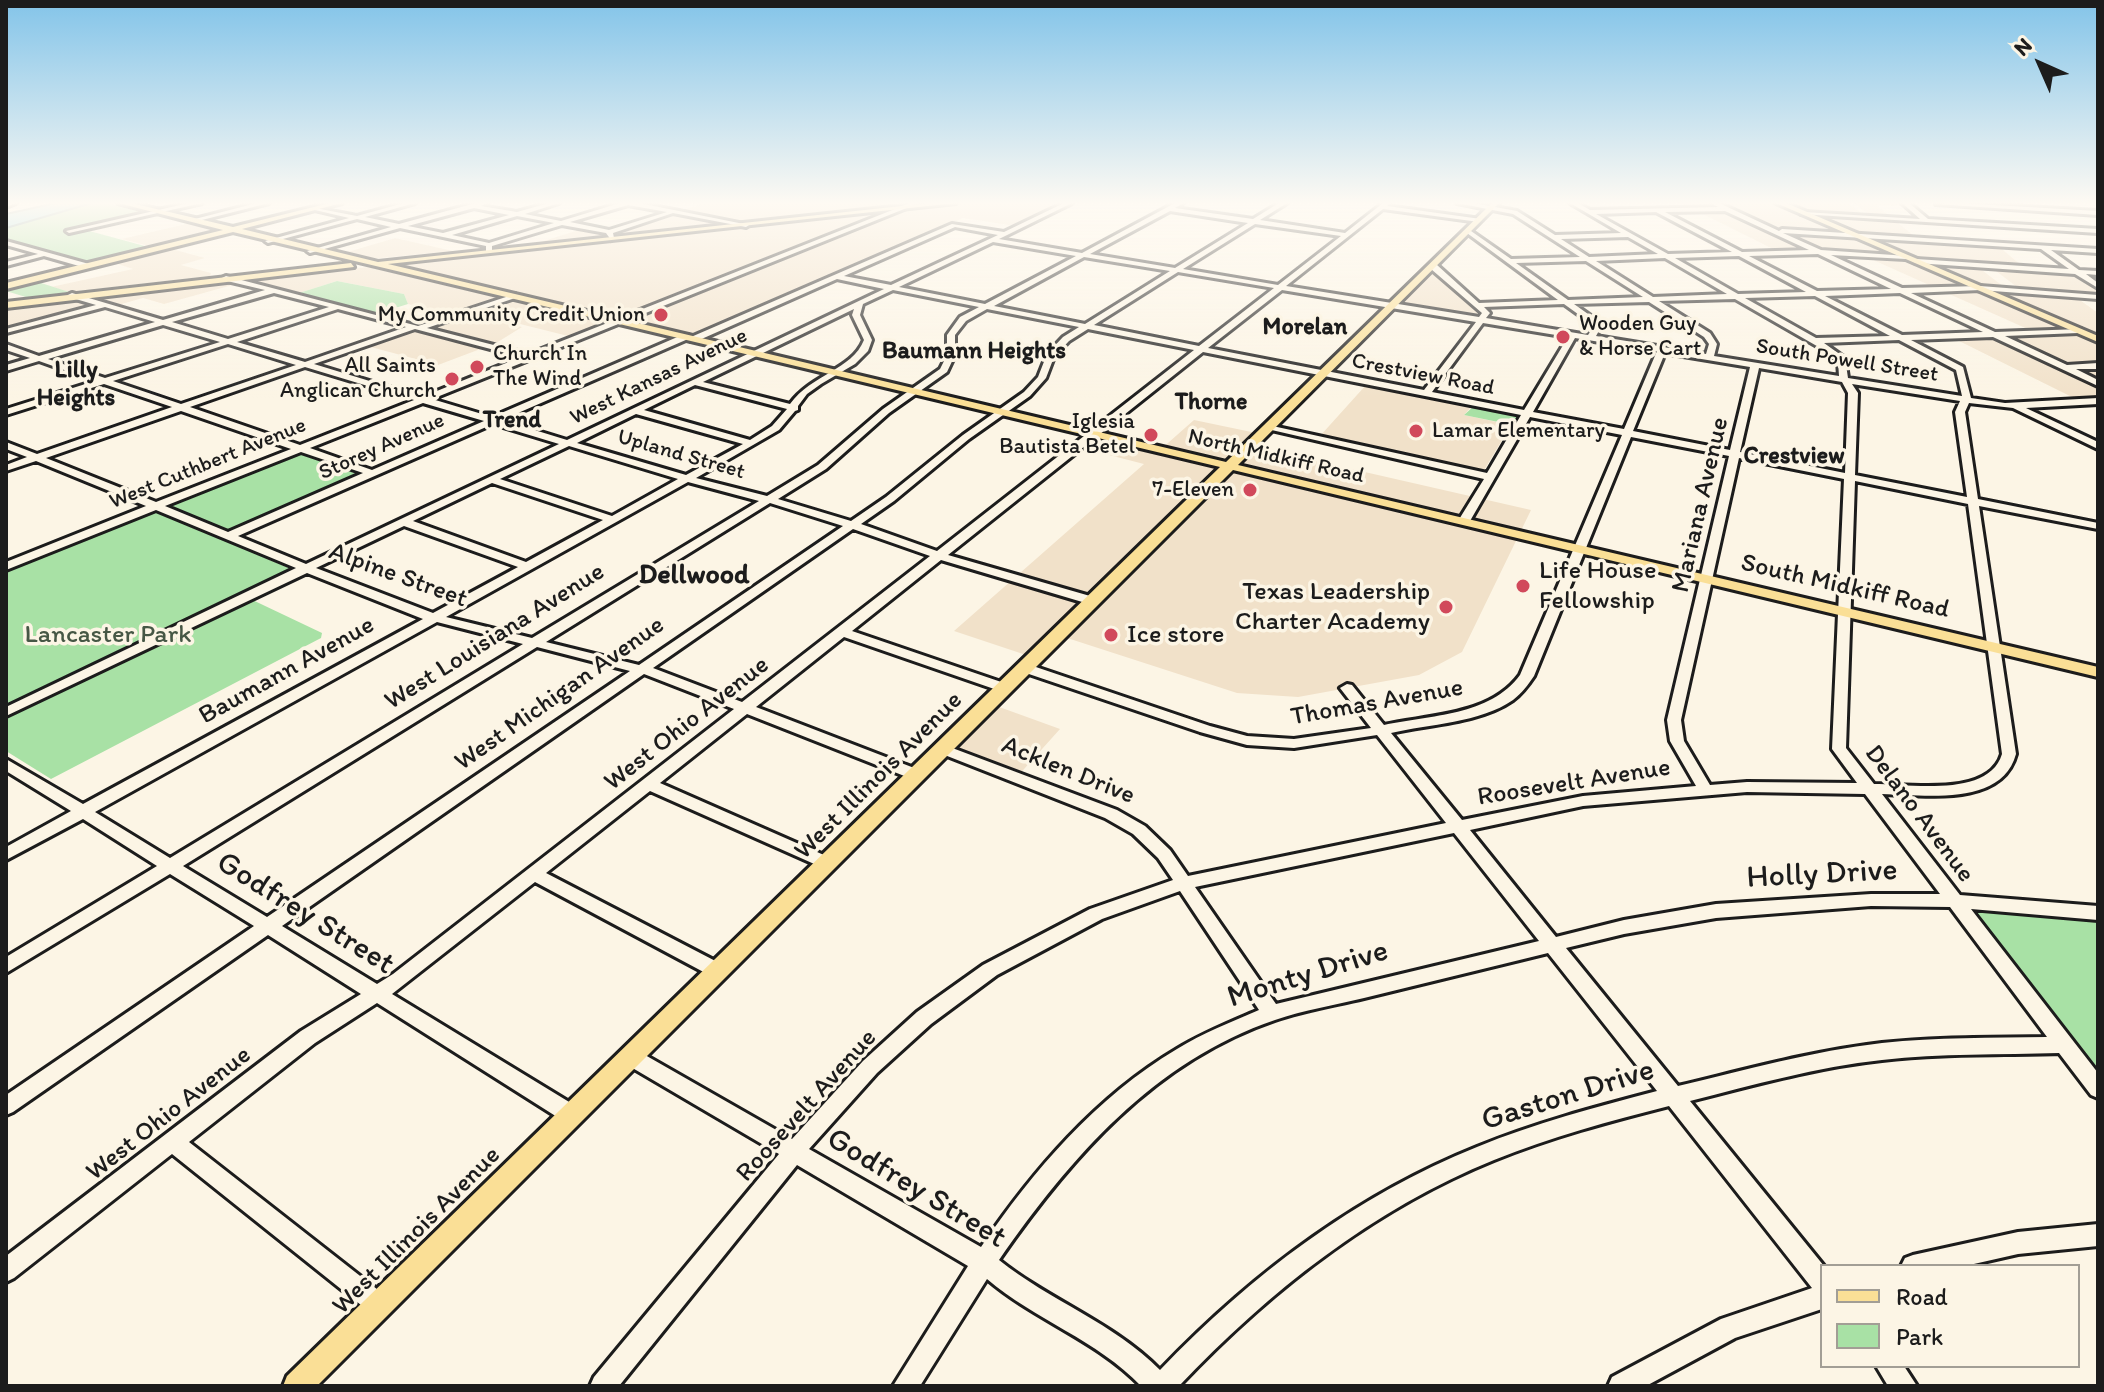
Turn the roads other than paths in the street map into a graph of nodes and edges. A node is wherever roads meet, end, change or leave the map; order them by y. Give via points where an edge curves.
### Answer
1 (78, 268) edge
2 (325, 268) edge
3 (390, 268) edge
4 (754, 268) edge
5 (857, 268) edge
6 (933, 268) edge
7 (1056, 268) edge
8 (1163, 268) edge
9 (1178, 268) edge
10 (1305, 268) edge
11 (1433, 268) edge
12 (1435, 268) edge
13 (1520, 268) edge
14 (1602, 268) edge
15 (1687, 268) edge
16 (1770, 268) edge
17 (1853, 268) edge
18 (1932, 268) edge
19 (1985, 268) edge
20 (2028, 268) edge
21 (2072, 268) edge
22 (1175, 270) junction
23 (2077, 271) junction
24 (2098, 273) edge
25 (1993, 274) dead end
26 (837, 277) junction
27 (226, 278) junction
28 (2004, 283) dead end
29 (6, 286) edge
30 (2098, 286) edge
31 (1280, 287) junction
32 (1980, 288) junction
33 (890, 289) junction
34 (274, 290) junction
35 (1901, 291) junction
36 (2016, 291) junction
37 (1819, 293) junction
38 (72, 295) junction
39 (512, 296) junction
40 (1736, 296) junction
41 (2098, 297) edge
42 (1651, 299) junction
43 (1566, 302) junction
44 (860, 303) junction
45 (6, 305) edge
46 (104, 305) junction
47 (1393, 305) junction
48 (1479, 305) junction
49 (338, 307) junction
50 (983, 307) junction
51 (1482, 320) junction
52 (163, 322) junction
53 (620, 322) junction
54 (1085, 327) junction
55 (416, 328) junction
56 (6, 331) edge
57 (2078, 331) junction
58 (1994, 334) junction
59 (1573, 335) junction
60 (1904, 337) junction
61 (690, 338) junction
62 (1591, 338) junction
63 (2098, 339) edge
64 (1813, 341) junction
65 (228, 342) junction
66 (6, 347) edge
67 (1202, 349) junction
68 (1662, 349) junction
69 (755, 354) junction
70 (530, 357) junction
71 (1709, 357) junction
72 (40, 359) junction
73 (305, 365) junction
74 (1755, 365) junction
75 (2098, 366) edge
76 (6, 368) edge
77 (2065, 368) junction
78 (834, 373) junction
79 (1322, 373) junction
80 (1845, 379) junction
81 (104, 381) junction
82 (697, 383) junction
83 (2098, 383) edge
84 (913, 392) junction
85 (1426, 394) junction
86 (1965, 399) junction
87 (423, 400) junction
88 (2098, 401) edge
89 (2005, 406) junction
90 (181, 408) junction
91 (795, 408) junction
92 (636, 411) junction
93 (6, 412) edge
94 (1000, 413) junction
95 (1527, 414) junction
96 (493, 421) junction
97 (1268, 428) junction
98 (1627, 433) junction
99 (1094, 435) junction
100 (569, 443) junction
101 (751, 443) junction
102 (6, 445) edge
103 (2098, 446) edge
104 (300, 449) junction
105 (1735, 454) junction
106 (36, 458) junction
107 (1229, 466) junction
108 (6, 468) edge
109 (372, 473) junction
110 (1490, 477) junction
111 (1850, 477) junction
112 (686, 478) junction
113 (492, 480) junction
114 (768, 500) junction
115 (1973, 501) junction
116 (155, 506) junction
117 (611, 519) junction
118 (1464, 521) junction
119 (405, 522) junction
120 (852, 524) junction
121 (2098, 526) edge
122 (228, 536) junction
123 (1581, 549) junction
124 (940, 556) junction
125 (6, 566) edge
126 (526, 566) junction
127 (307, 568) junction
128 (1707, 579) junction
129 (1093, 601) junction
130 (1844, 611) junction
131 (432, 618) junction
132 (843, 632) junction
133 (533, 642) junction
134 (1994, 647) junction
135 (639, 668) junction
136 (1025, 668) junction
137 (2098, 672) edge
138 (1005, 688) junction
139 (1347, 688) dead end
140 (746, 708) junction
141 (6, 712) edge
142 (1381, 730) junction
143 (942, 749) junction
144 (6, 764) edge
145 (917, 775) junction
146 (649, 784) junction
147 (1868, 787) junction
148 (1705, 789) junction
149 (83, 812) junction
150 (1458, 825) junction
151 (6, 854) edge
152 (827, 863) junction
153 (168, 867) junction
154 (535, 875) junction
155 (1183, 883) junction
156 (1954, 901) junction
157 (2098, 913) edge
158 (266, 928) junction
159 (1553, 944) junction
160 (6, 966) edge
161 (718, 971) junction
162 (375, 995) junction
163 (1272, 1013) junction
164 (2065, 1045) junction
165 (631, 1057) junction
166 (2098, 1089) edge
167 (1671, 1097) junction
168 (6, 1106) edge
169 (572, 1115) junction
170 (173, 1142) junction
171 (794, 1152) junction
172 (2098, 1235) edge
173 (984, 1262) junction
174 (1922, 1264) edge
175 (6, 1270) edge
176 (1820, 1280) edge
177 (1820, 1298) edge
178 (379, 1305) junction
179 (1890, 1368) edge
180 (297, 1386) edge
181 (603, 1386) edge
182 (906, 1386) edge
183 (1160, 1386) edge
184 (1621, 1386) edge
185 (1904, 1386) edge

1 - 29 main road
2 - 27 main road
3 - 39 main road, North Midkiff Road
4 - 53 street, West Cuthbert Avenue
5 - 26 street, Storey Avenue
6 - 33 street, West Kansas Avenue
7 - 50 street, West Louisiana Avenue
8 - 22 street, South Powell Street
9 - 22 street, West Michigan Avenue
10 - 31 street, West Ohio Avenue
11 - 47 main road, West Illinois Avenue
12 - 48 street
13 - 43 street
14 - 42 street
15 - 40 street, Delano Avenue
16 - 37 street, Roosevelt Avenue
17 - 35 street
18 - 32 main road
19 - 25 street
20 - 23 street
21 - 23 street
22 - 31 street, South Powell Street
22 - 54 street, West Michigan Avenue
23 - 24 street
23 - 30 street
26 - 33 street, Crestview Road
26 - 61 street, Storey Avenue
27 - 34 street
27 - 38 main road
28 - 36 street
31 - 47 street, South Powell Street
31 - 67 street, West Ohio Avenue
32 - 35 street
32 - 36 street
32 - 57 main road
33 - 44 street, West Kansas Avenue
33 - 50 street, Crestview Road
34 - 49 street
34 - 52 street
35 - 37 street
35 - 58 street
36 - 41 street
37 - 40 street
37 - 60 street, Roosevelt Avenue
38 - 45 main road
38 - 46 street, Upland Street
39 - 53 main road, North Midkiff Road
39 - 55 street
40 - 42 street
40 - 64 street, Delano Avenue
42 - 43 street
42 - 71 street via 1709,337
43 - 48 street
43 - 62 street via 1594,324
44 - 69 street, West Kansas Avenue
44 - 78 street, Baumann Avenue via 856,315 867,335 866,346
46 - 52 street, Upland Street
46 - 56 street
47 - 51 street, South Powell Street
47 - 79 main road, West Illinois Avenue
48 - 51 street via 1486,312
49 - 55 street
49 - 65 street
50 - 54 street, Crestview Road
50 - 84 street, West Louisiana Avenue via 954,328 946,368
51 - 59 street, South Powell Street
51 - 85 street
52 - 65 street, Upland Street
52 - 72 street
53 - 61 main road, North Midkiff Road
53 - 70 street, West Cuthbert Avenue
54 - 67 street, Crestview Road
54 - 94 street, West Michigan Avenue via 1055,349 1036,386
55 - 70 street
55 - 73 street
57 - 58 street
57 - 63 main road
58 - 60 street
58 - 77 street
59 - 62 street, South Powell Street
59 - 95 street
60 - 64 street
60 - 86 street, Roosevelt Avenue via 1959,368
61 - 69 main road, North Midkiff Road
61 - 96 street, Storey Avenue
62 - 68 street, South Powell Street
64 - 80 street, Delano Avenue via 1841,358
65 - 73 street, Upland Street
65 - 81 street
66 - 72 street
67 - 79 street, Crestview Road
67 - 99 street, West Ohio Avenue
68 - 71 street, South Powell Street
68 - 98 street, Thomas Avenue
69 - 78 main road, North Midkiff Road
69 - 82 street, West Kansas Avenue
70 - 87 street, West Cuthbert Avenue
71 - 74 street, South Powell Street
72 - 76 street
72 - 81 street
73 - 87 street, Upland Street
73 - 90 street
74 - 80 street, South Powell Street
74 - 105 street, Mariana Avenue
75 - 77 street
77 - 83 street
78 - 84 main road, North Midkiff Road
78 - 91 street, Baumann Avenue via 807,389
79 - 85 street, Crestview Road
79 - 97 main road, West Illinois Avenue
80 - 86 street, South Powell Street
80 - 111 street, Delano Avenue via 1853,393
81 - 90 street
81 - 93 street
82 - 91 street
82 - 92 street, West Kansas Avenue
84 - 94 main road, North Midkiff Road
84 - 114 street, West Louisiana Avenue via 843,452
85 - 95 street, Crestview Road
86 - 89 street, South Powell Street
86 - 115 street, Roosevelt Avenue via 1960,412
87 - 96 street, Upland Street
87 - 104 street, West Cuthbert Avenue
88 - 89 street, South Powell Street
89 - 103 street via 2024,409
90 - 104 street
90 - 106 street
91 - 101 street, Baumann Avenue via 781,425
92 - 100 street, West Kansas Avenue
92 - 101 street
94 - 99 main road, North Midkiff Road
94 - 120 street, West Michigan Avenue
95 - 98 street, Crestview Road
95 - 110 street
96 - 100 street, Upland Street
96 - 109 street, Storey Avenue
97 - 107 main road, West Illinois Avenue
97 - 110 street
98 - 105 street, Crestview Road
98 - 123 street, Thomas Avenue
99 - 107 main road, North Midkiff Road
99 - 124 street, West Ohio Avenue
100 - 112 street, Upland Street
100 - 113 street, West Kansas Avenue
101 - 112 street, Baumann Avenue
102 - 106 street, Alpine Street
104 - 109 street
104 - 116 street, West Cuthbert Avenue
105 - 111 street, Crestview Road
105 - 128 street, Mariana Avenue
106 - 108 street
106 - 116 street, Alpine Street
107 - 118 main road, North Midkiff Road
107 - 129 main road, West Illinois Avenue
109 - 122 street, Storey Avenue
110 - 118 street
111 - 115 street, Crestview Road
111 - 130 street, Delano Avenue
112 - 114 street, Upland Street
112 - 117 street, Baumann Avenue
113 - 117 street
113 - 119 street, West Kansas Avenue
114 - 120 street, Upland Street
114 - 133 street, West Louisiana Avenue
115 - 121 street, Crestview Road
115 - 134 street, Roosevelt Avenue
116 - 122 street, Alpine Street
116 - 125 street, West Cuthbert Avenue
117 - 126 street, Baumann Avenue
118 - 123 main road, North Midkiff Road
119 - 126 street
119 - 127 street, West Kansas Avenue
120 - 124 street, Upland Street
120 - 135 street, West Michigan Avenue
122 - 127 street, Alpine Street
123 - 128 main road, South Midkiff Road
123 - 142 street, Thomas Avenue via 1516,691 1476,712
124 - 129 street, Upland Street
124 - 132 street, West Ohio Avenue
126 - 131 street, Baumann Avenue
127 - 131 street, Alpine Street
127 - 141 street, West Kansas Avenue
128 - 130 main road, South Midkiff Road
128 - 148 street, Mariana Avenue via 1674,720 1677,741
129 - 136 main road, West Illinois Avenue
130 - 134 main road, South Midkiff Road
130 - 147 street, Delano Avenue via 1838,744
131 - 133 street, Alpine Street
131 - 149 street, Baumann Avenue
132 - 138 street
132 - 140 street, West Ohio Avenue
133 - 135 street, Alpine Street
133 - 153 street, West Louisiana Avenue
134 - 137 main road, South Midkiff Road
134 - 147 street, Roosevelt Avenue via 2009,754 2002,772 1963,789
135 - 140 street, Alpine Street
135 - 158 street, West Michigan Avenue
136 - 138 main road, West Illinois Avenue
136 - 142 street, Thomas Avenue via 1254,742 1309,743
138 - 143 main road, West Illinois Avenue
139 - 142 street
140 - 145 street, Alpine Street
140 - 146 street, West Ohio Avenue
142 - 150 street
143 - 145 main road, West Illinois Avenue
143 - 155 street, Acklen Drive via 1124,820 1161,849
144 - 149 street, Godfrey Street
145 - 152 main road, West Illinois Avenue
146 - 152 street
146 - 154 street, West Ohio Avenue
147 - 148 street, Roosevelt Avenue
147 - 156 street, Delano Avenue
148 - 150 street, Roosevelt Avenue via 1583,801
149 - 151 street, Baumann Avenue
149 - 153 street, Godfrey Street
150 - 155 street, Roosevelt Avenue
150 - 159 street
152 - 161 main road, West Illinois Avenue
153 - 158 street, Godfrey Street
153 - 160 street, West Louisiana Avenue
154 - 161 street
154 - 162 street, West Ohio Avenue
155 - 163 street, Acklen Drive
155 - 171 street, Roosevelt Avenue via 1077,923 962,989 870,1067
156 - 157 street, Holly Drive
156 - 159 street, Holly Drive via 1871,900 1726,910
156 - 164 street, Delano Avenue
158 - 162 street, Godfrey Street
158 - 168 street, West Michigan Avenue
159 - 163 street, Monty Drive
159 - 167 street
161 - 165 main road, West Illinois Avenue
162 - 169 street, Godfrey Street
162 - 170 street, West Ohio Avenue via 308,1037
163 - 173 street, Monty Drive via 1185,1054 1117,1102 1048,1172
164 - 166 street, Delano Avenue
164 - 167 street, Gaston Drive via 1908,1049 1829,1058
165 - 169 main road, West Illinois Avenue
165 - 171 street, Godfrey Street
167 - 176 street
167 - 183 street, Gaston Drive via 1548,1131 1459,1164 1414,1188 1278,1278
169 - 178 main road, West Illinois Avenue
170 - 175 street, West Ohio Avenue
170 - 178 street
171 - 173 street, Godfrey Street
171 - 181 street, Roosevelt Avenue
172 - 174 street via 2018,1243
173 - 182 street, Monty Drive
173 - 183 street, Godfrey Street via 1002,1279 1110,1341
177 - 184 street via 1730,1328
178 - 180 main road, West Illinois Avenue
179 - 185 street

